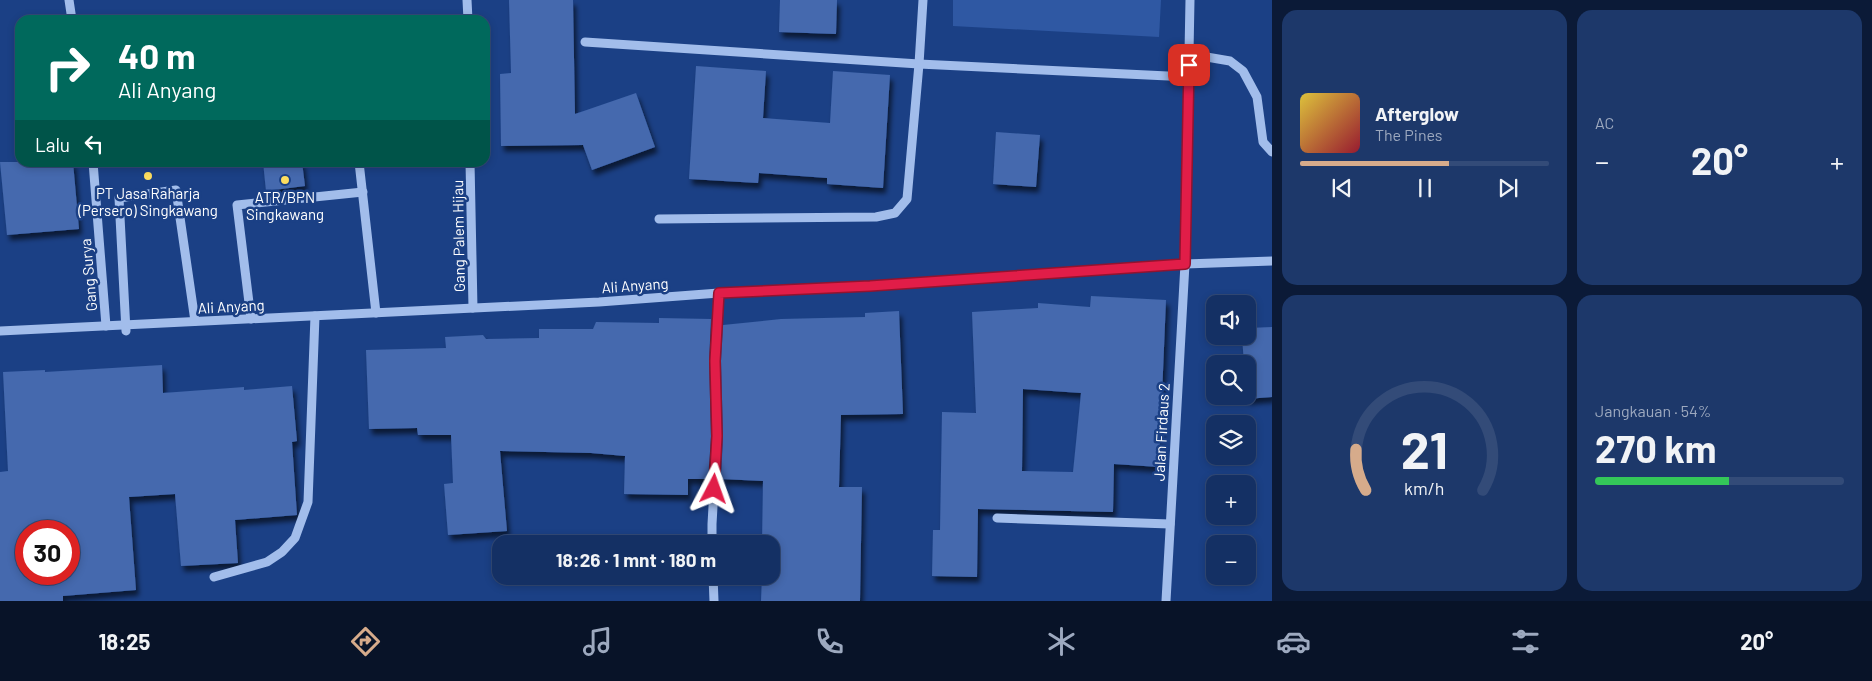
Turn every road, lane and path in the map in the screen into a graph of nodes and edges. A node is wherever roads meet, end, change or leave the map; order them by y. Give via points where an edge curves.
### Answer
1 (69, 0) edge
2 (467, 0) edge
3 (923, 0) edge
4 (1190, 0) edge
5 (71, 15) edge
6 (468, 15) edge
7 (585, 42) dead end
8 (1189, 54) junction
9 (919, 64) junction
10 (1188, 77) junction
11 (1272, 152) edge
12 (93, 167) edge
13 (360, 167) edge
14 (470, 167) edge
15 (363, 192) junction
16 (659, 218) dead end
17 (1272, 260) edge
18 (1185, 264) junction
19 (719, 293) junction
20 (472, 308) junction
21 (376, 313) junction
22 (315, 316) junction
23 (251, 319) junction
24 (195, 321) junction
25 (106, 326) junction
26 (0, 331) edge
27 (126, 331) dead end
28 (997, 518) dead end
29 (1170, 524) junction
30 (712, 535) edge
31 (214, 576) dead end
32 (713, 585) edge
33 (714, 601) edge
34 (1166, 601) edge

1 - 5 street
2 - 6 street
3 - 9 street
4 - 8 street, Jalan Firdaus 2
7 - 9 street
8 - 10 street, Jalan Firdaus 2
8 - 11 street via 1230,61 1243,71 1257,97 1263,142
9 - 10 street
9 - 16 street via 907,199 895,213 876,217
10 - 18 street, Jalan Firdaus 2
12 - 25 street, Gang Surya
13 - 15 street
14 - 20 street, Gang Palem Hijau
15 - 21 street
15 - 23 street via 237,206
17 - 18 street, Ali Anyang
18 - 19 street, Ali Anyang
18 - 29 street, Jalan Firdaus 2
19 - 20 street, Ali Anyang
19 - 30 street
20 - 21 street, Ali Anyang
21 - 22 street, Ali Anyang
22 - 23 street, Ali Anyang
22 - 31 street via 308,502 295,538 267,562
23 - 24 street, Ali Anyang
24 - 25 street, Ali Anyang
24 - 27 street via 176,190 119,198
25 - 26 street, Ali Anyang
28 - 29 street
29 - 34 street, Jalan Firdaus 2
32 - 33 street

